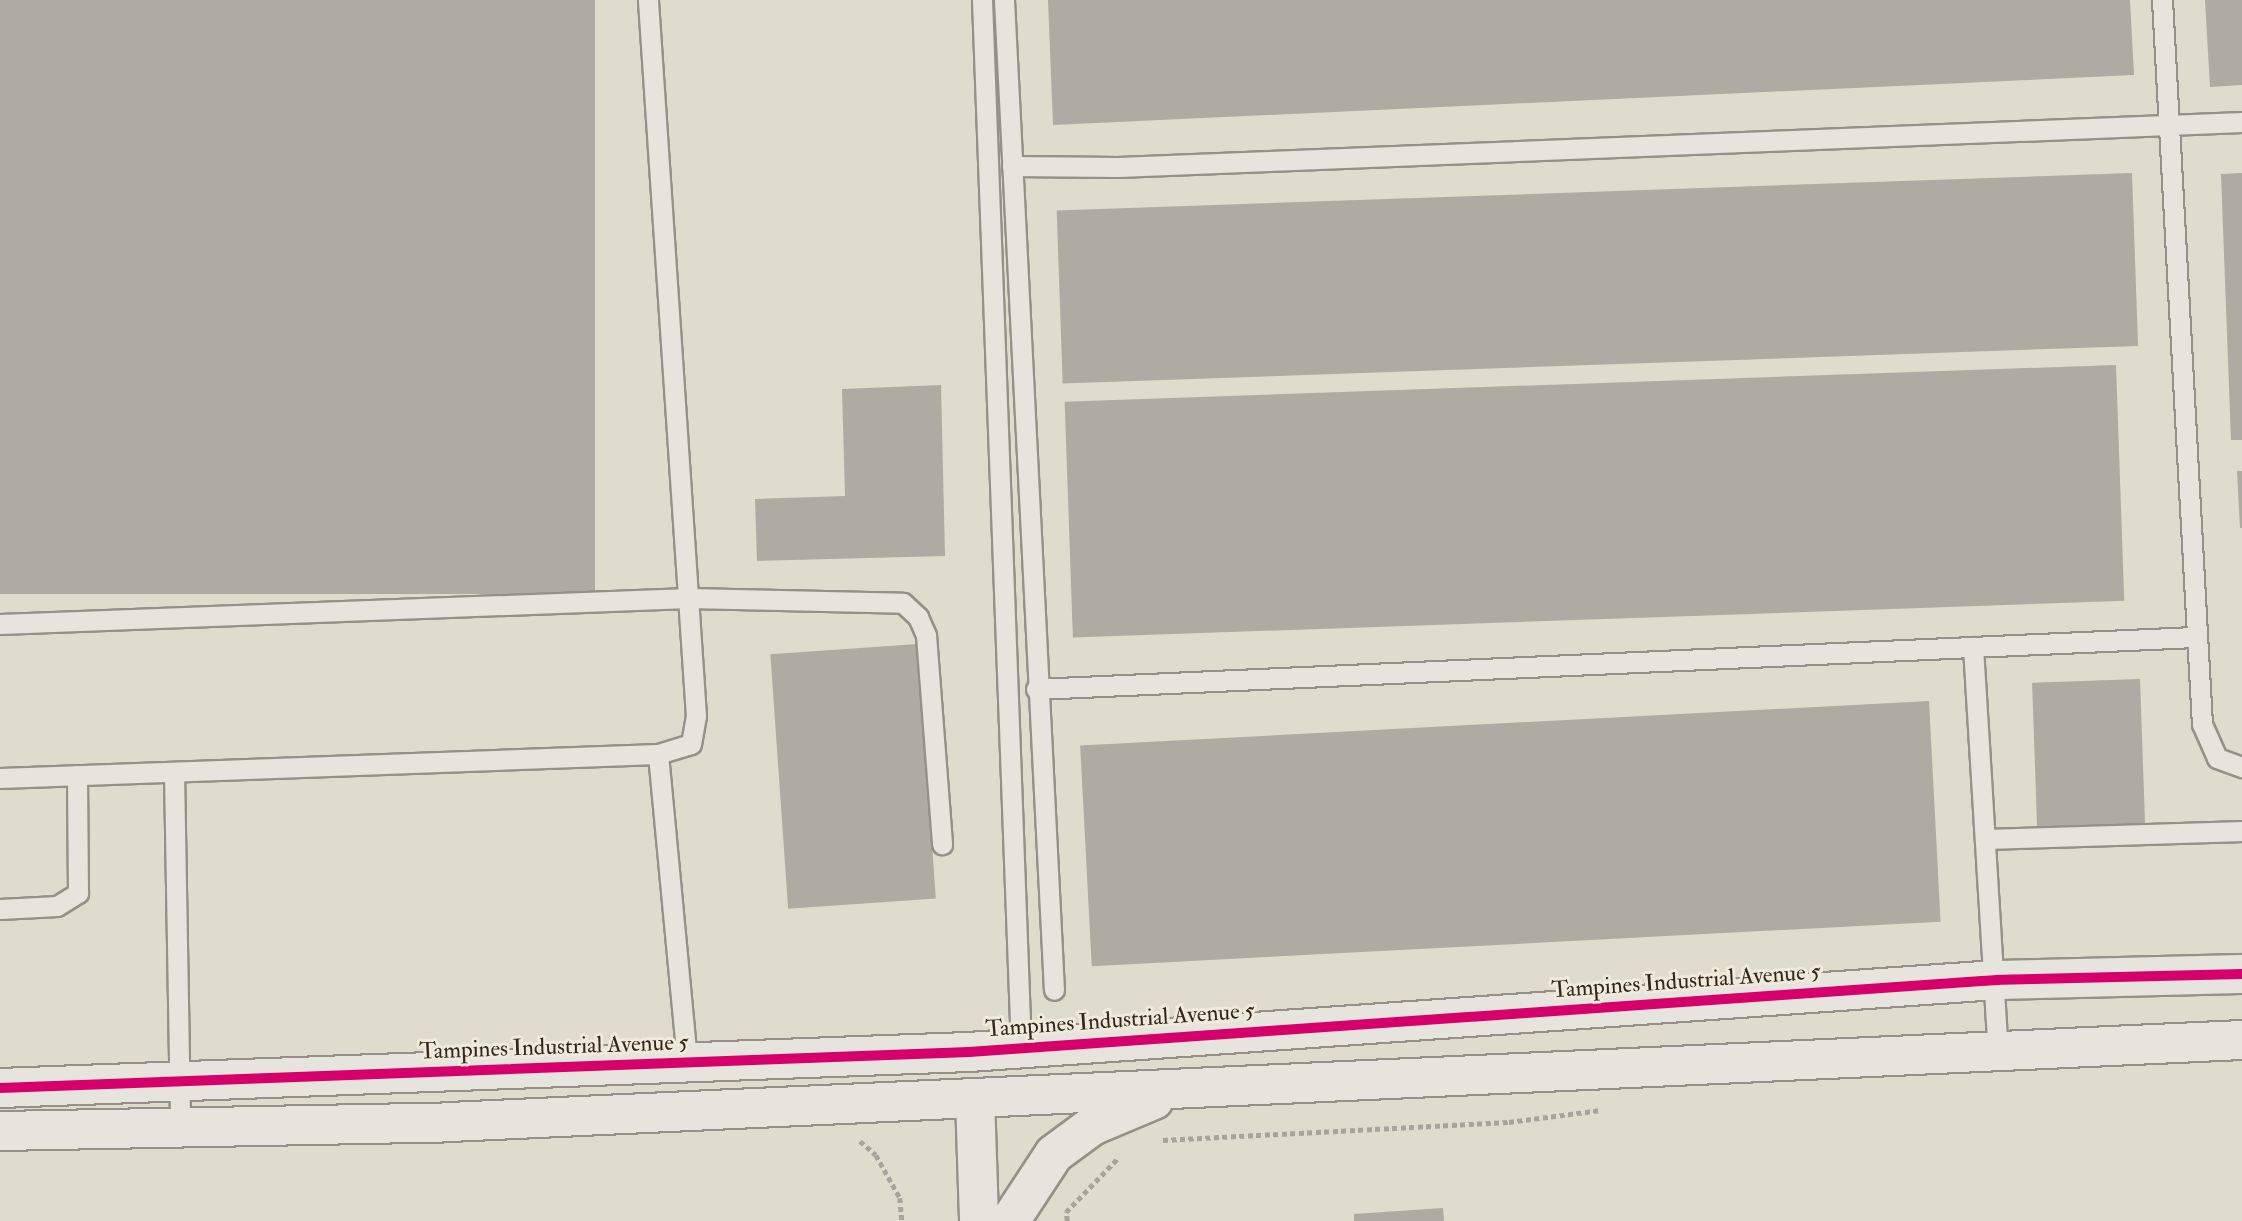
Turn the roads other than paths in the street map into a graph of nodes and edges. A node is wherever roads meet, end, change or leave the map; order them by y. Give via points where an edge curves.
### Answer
1 (648, 0) edge
2 (982, 0) edge
3 (1004, 0) edge
4 (2162, 0) edge
5 (2242, 122) edge
6 (2169, 125) junction
7 (1012, 166) junction
8 (689, 598) junction
9 (0, 624) edge
10 (2195, 637) junction
11 (1973, 647) junction
12 (1036, 689) junction
13 (658, 754) junction
14 (2242, 767) edge
15 (174, 772) junction
16 (77, 775) junction
17 (0, 778) edge
18 (2242, 831) edge
19 (1987, 839) junction
20 (942, 844) dead end
21 (0, 909) edge
22 (2242, 974) edge
23 (1997, 980) junction
24 (1054, 990) dead end
25 (2242, 1040) edge
26 (1021, 1048) junction
27 (968, 1052) junction
28 (1998, 1054) junction
29 (687, 1063) junction
30 (179, 1079) junction
31 (0, 1088) edge
32 (1178, 1089) junction
33 (975, 1098) junction
34 (180, 1128) junction
35 (0, 1131) edge
36 (979, 1221) edge
37 (1010, 1221) edge

1 - 8 lane
2 - 26 lane
3 - 7 lane
4 - 6 lane
5 - 6 lane
6 - 7 lane via 1118,167
6 - 10 lane
7 - 12 lane
8 - 9 lane
8 - 13 lane via 697,730 691,744
8 - 20 lane via 903,603 918,617 926,635
10 - 11 lane
10 - 14 lane via 2207,746 2217,758
11 - 12 lane
11 - 19 lane
12 - 24 lane
13 - 15 lane
13 - 29 lane
15 - 16 lane
15 - 30 lane
16 - 17 lane
16 - 21 lane via 78,893 57,906
18 - 19 lane
19 - 23 lane
22 - 23 street, Tampines Industrial Avenue 5
23 - 26 street, Tampines Industrial Avenue 5
23 - 28 lane
25 - 28 street
26 - 27 street, Tampines Industrial Avenue 5
27 - 29 street, Tampines Industrial Avenue 5
27 - 33 lane
28 - 32 street
29 - 30 street, Tampines Industrial Avenue 5
30 - 31 street, Tampines Industrial Avenue 5
30 - 34 lane
32 - 33 street
32 - 37 street via 1092,1126 1054,1154
33 - 34 street
33 - 36 street
34 - 35 street

